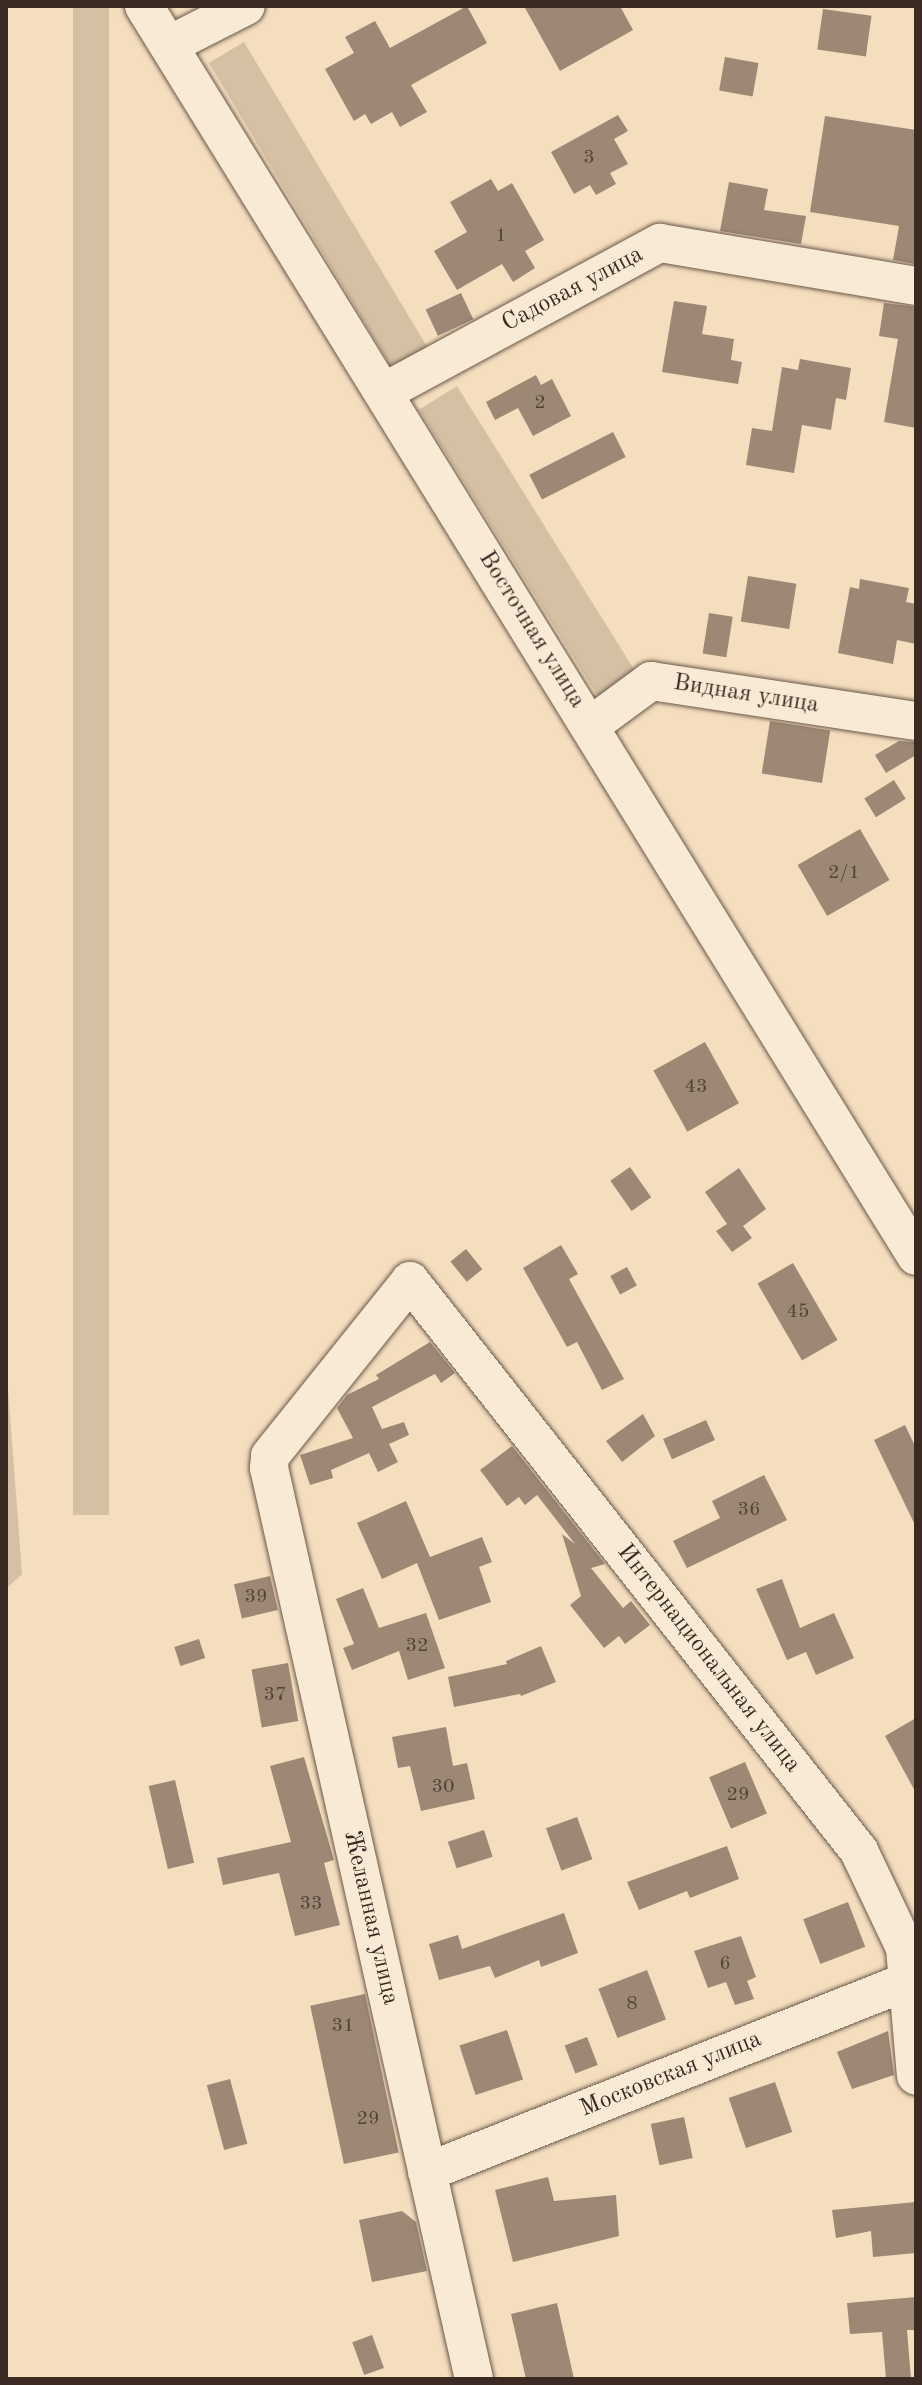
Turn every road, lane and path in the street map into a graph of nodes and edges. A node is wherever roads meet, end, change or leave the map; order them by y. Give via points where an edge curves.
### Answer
1 (144, 6) edge
2 (246, 6) edge
3 (169, 45) junction
4 (916, 286) edge
5 (384, 392) junction
6 (916, 721) edge
7 (590, 726) junction
8 (916, 1256) edge
9 (410, 1281) joint
10 (911, 1979) edge
11 (916, 2076) edge
12 (427, 2172) junction
13 (474, 2379) edge

1 - 3 street, Восточная улица
2 - 3 street
3 - 5 street, Восточная улица
4 - 5 street, Садовая улица via 660,243
5 - 7 street, Восточная улица
6 - 7 street, Видная улица via 651,681
7 - 8 street, Восточная улица
9 - 10 street, Интернациональная улица via 859,1851 905,1948
9 - 12 street, Желанная улица via 270,1456 269,1468
10 - 11 street, Интернациональная улица
10 - 12 street, Московская улица
12 - 13 street, Желанная улица

